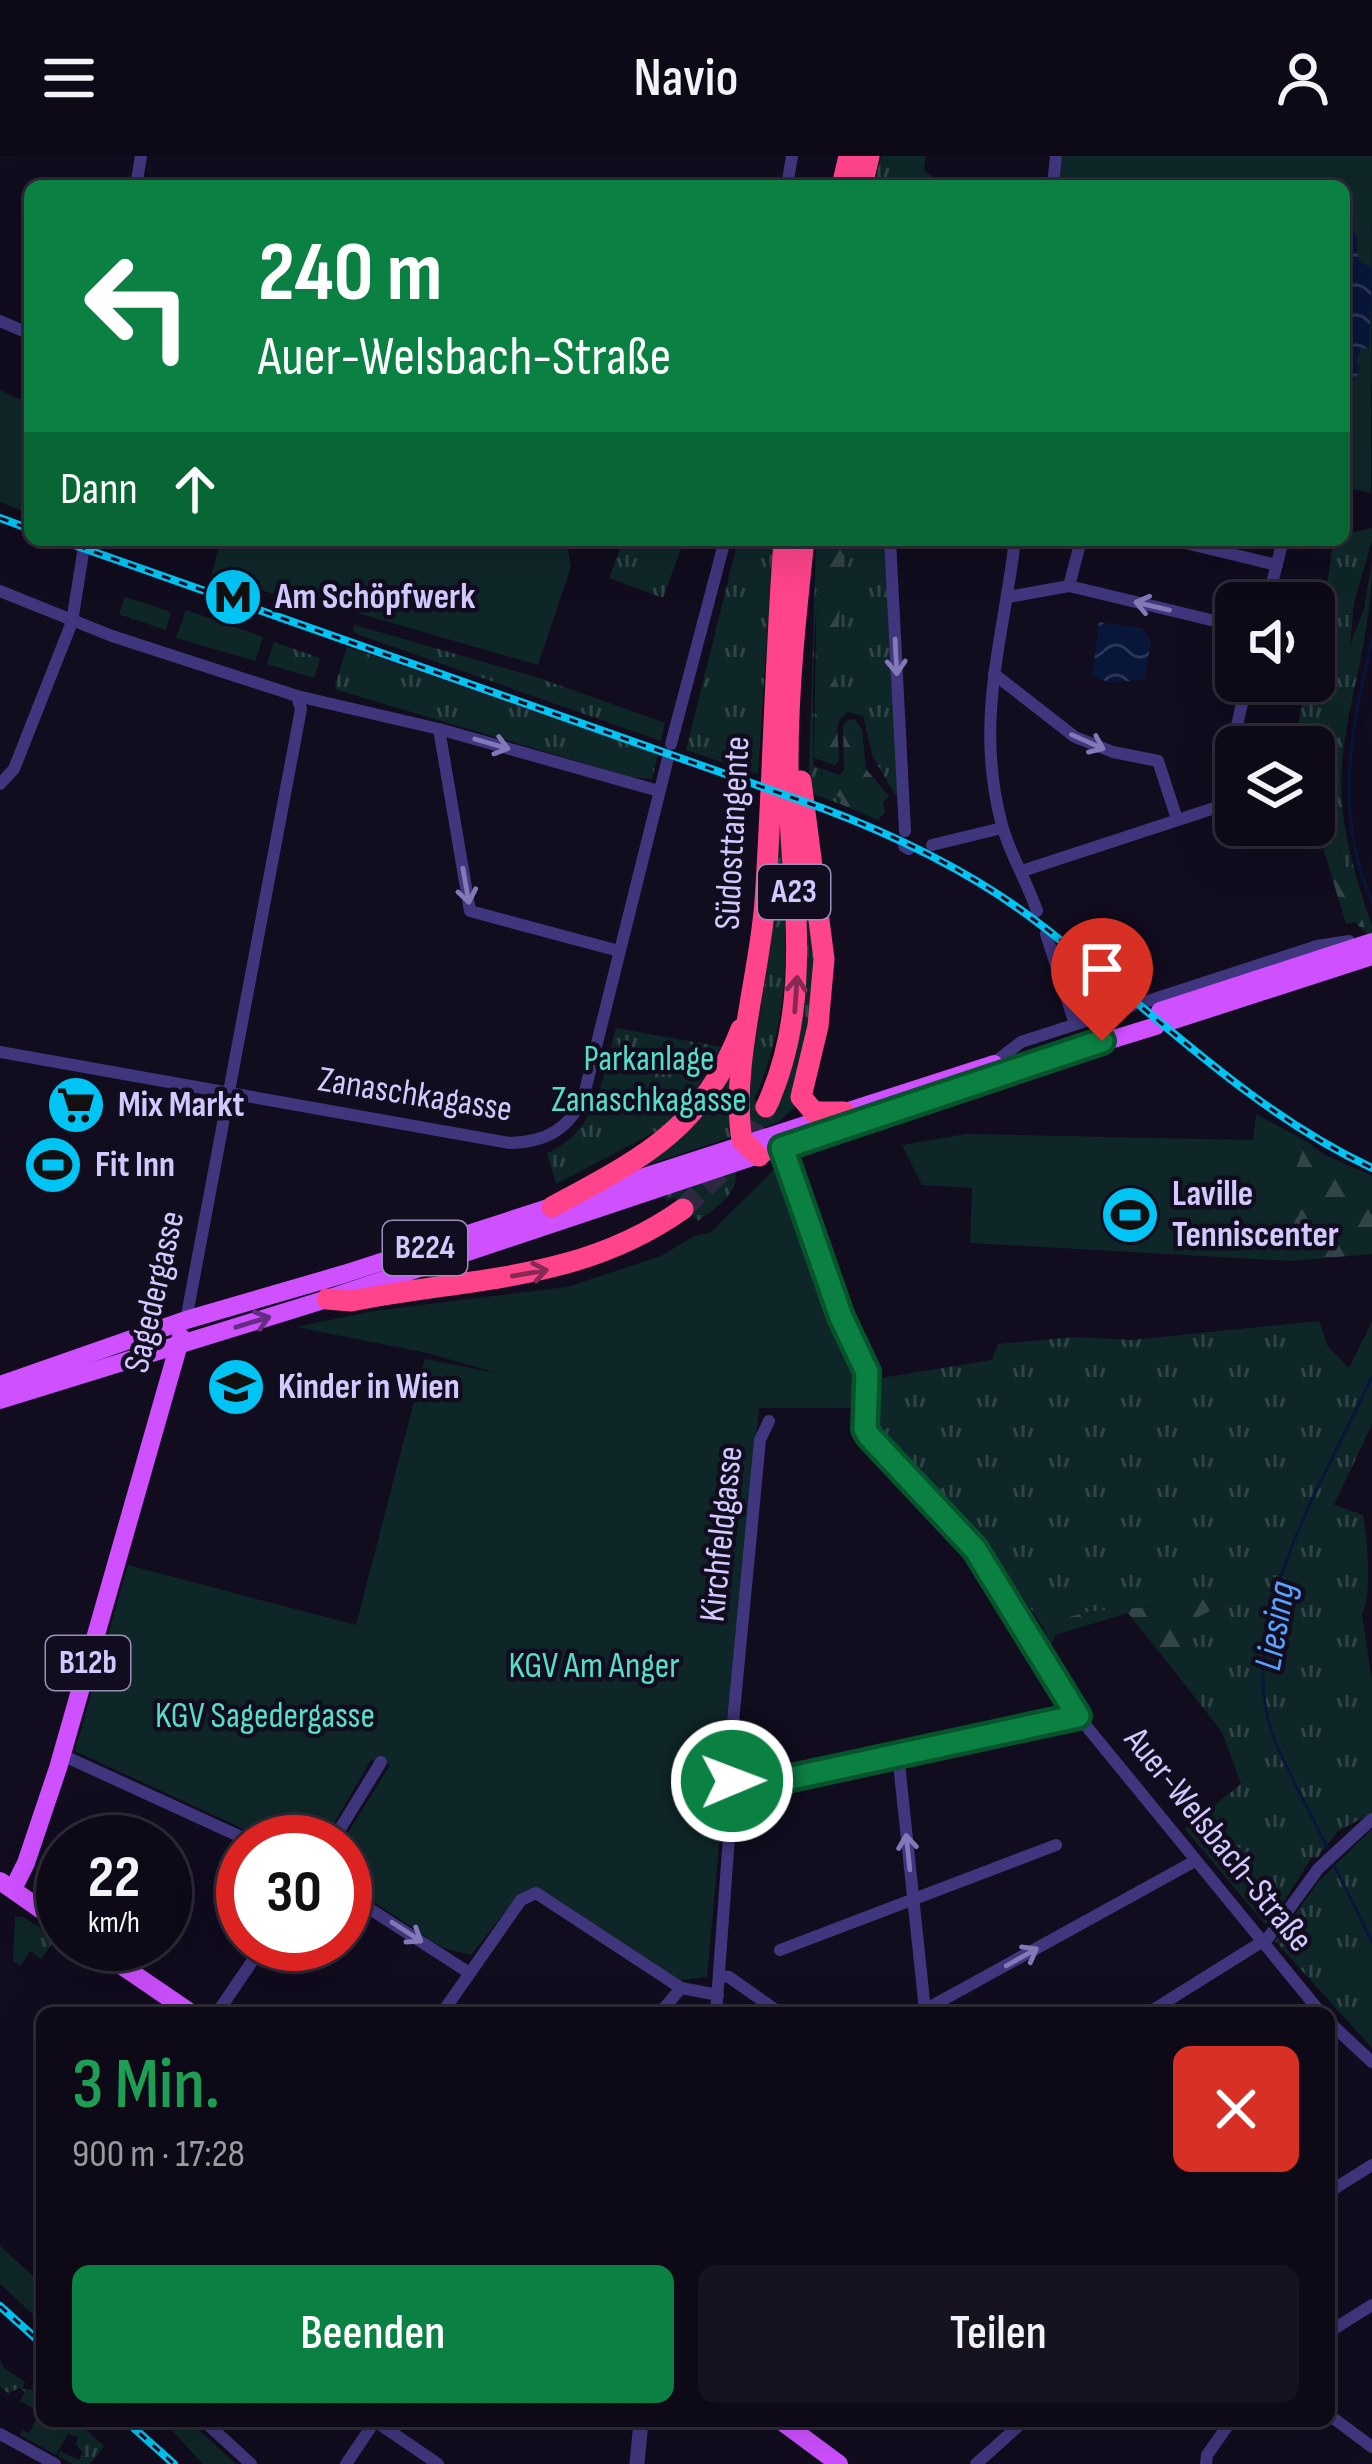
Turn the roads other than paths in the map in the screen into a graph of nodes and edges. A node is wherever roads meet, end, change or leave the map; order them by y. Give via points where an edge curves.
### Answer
1 (84, 546) edge
2 (723, 546) edge
3 (784, 546) edge
4 (804, 546) edge
5 (890, 546) edge
6 (1014, 546) edge
7 (1079, 546) edge
8 (1198, 546) edge
9 (1282, 546) edge
10 (1277, 565) junction
11 (1273, 582) edge
12 (1069, 586) junction
13 (0, 591) edge
14 (1008, 597) junction
15 (1215, 621) edge
16 (72, 622) junction
17 (794, 673) junction
18 (994, 674) junction
19 (298, 696) junction
20 (439, 729) junction
21 (0, 784) edge
22 (659, 791) junction
23 (1215, 808) edge
24 (1177, 819) junction
25 (1002, 827) junction
26 (906, 844) dead end
27 (932, 845) dead end
28 (1022, 871) junction
29 (1037, 910) dead end
30 (1046, 934) dead end
31 (1364, 948) edge
32 (619, 951) junction
33 (749, 1006) junction
34 (1152, 1014) junction
35 (1075, 1024) junction
36 (0, 1052) edge
37 (992, 1065) junction
38 (228, 1094) junction
39 (766, 1106) tunnel mouth
40 (844, 1112) junction
41 (748, 1143) junction
42 (782, 1148) junction
43 (552, 1207) junction
44 (683, 1209) tunnel mouth
45 (327, 1299) junction
46 (186, 1320) junction
47 (179, 1344) junction
48 (0, 1385) edge
49 (0, 1400) edge
50 (769, 1421) dead end
51 (1078, 1716) junction
52 (898, 1754) junction
53 (62, 1755) junction
54 (380, 1762) dead end
55 (732, 1786) junction
56 (348, 1815) edge
57 (1372, 1819) edge
58 (216, 1826) edge
59 (1056, 1845) dead end
60 (1195, 1862) junction
61 (7, 1885) edge
62 (913, 1902) junction
63 (36, 1906) edge
64 (372, 1910) edge
65 (1260, 1942) junction
66 (780, 1950) dead end
67 (129, 1971) edge
68 (246, 1971) edge
69 (469, 1972) junction
70 (719, 1976) junction
71 (681, 1988) junction
72 (718, 1995) junction
73 (181, 2007) edge
74 (221, 2007) edge
75 (446, 2007) edge
76 (665, 2007) edge
77 (717, 2007) edge
78 (772, 2007) edge
79 (922, 2007) edge
80 (931, 2007) edge
81 (1157, 2007) edge
82 (1317, 2007) edge
83 (1335, 2028) edge
84 (1372, 2062) edge
85 (1372, 2165) edge
86 (1335, 2188) edge
87 (1372, 2305) edge
88 (1335, 2328) edge
89 (1335, 2419) edge
90 (211, 2427) edge
91 (371, 2427) edge
92 (384, 2427) edge
93 (641, 2427) edge
94 (789, 2427) edge
95 (1017, 2427) edge
96 (1227, 2427) edge
97 (0, 2434) edge
98 (1371, 2446) edge
99 (55, 2464) edge
100 (251, 2464) edge
101 (346, 2464) edge
102 (438, 2464) edge
103 (638, 2464) edge
104 (839, 2464) edge
105 (976, 2464) edge
106 (1206, 2464) edge

1 - 16 street
2 - 22 street, Zanaschkagasse
3 - 33 highway, Südosttangente / A23 via 765,903
4 - 17 highway, Südosttangente / A23
5 -> 26 street
6 - 14 street
7 - 12 street
8 - 10 street
9 - 10 street
10 - 11 street
12 - 14 street
15 -> 12 street
13 - 16 street
14 - 18 street
16 - 19 street
16 - 21 street via 14,769
39 -> 17 highway, Südosttangente / A23 via 789,1045 797,989 788,758
17 - 40 highway via 824,958 801,1097 814,1112
18 -> 24 street via 1075,737 1158,761
18 - 25 street via 988,744
19 - 20 street
19 - 38 street, Sagedergasse
20 -> 22 street
20 -> 32 street via 470,910
22 - 32 street, Zanaschkagasse
23 - 24 street
24 - 28 street
25 - 27 street
25 - 28 street
28 - 29 street
30 - 35 street
31 - 34 main road, B224
31 - 34 street via 1317,946
32 - 38 street, Zanaschkagasse via 584,1095 546,1138 511,1143
33 - 41 highway, Südosttangente / A23
33 - 43 highway via 719,1077 680,1129
34 - 35 street
34 - 37 main road, B224
34 - 42 main road, B224 via 1067,1052
35 - 37 street via 1021,1042
36 - 38 street, Zanaschkagasse
37 - 40 main road, B224
38 - 46 street, Sagedergasse
40 - 41 main road, B224
41 - 42 main road, B224
41 - 43 main road, B224
41 - 45 main road, B224
42 - 51 street, Auer-Welsbach-Straße via 867,1372 865,1429 975,1549
43 - 46 main road, B224
45 -> 44 highway via 558,1268 638,1239
47 -> 45 main road, B224
46 - 47 main road, Sagedergasse / B12b
46 - 48 main road, B224
47 - 49 main road, B224
47 - 53 main road, Sagedergasse / B12b
50 - 55 street, Kirchfeldgasse via 760,1440
51 - 52 street
51 - 60 street, Auer-Welsbach-Straße
52 - 55 street
62 -> 52 street
53 - 58 street
53 - 61 main road, Sagedergasse / B12b via 32,1846
54 - 56 street
55 - 70 street, Kirchfeldgasse
57 - 65 street via 1318,1869
59 - 62 street
60 - 65 street, Auer-Welsbach-Straße
80 -> 60 street
61 - 63 main road
62 - 66 street
62 - 79 street
64 -> 69 street
65 - 81 street
65 - 82 street, Auer-Welsbach-Straße
67 - 73 main road
68 - 74 street
69 - 71 street via 520,1900 536,1893
69 - 75 street
70 - 72 street, Kirchfeldgasse
70 - 78 street
71 - 72 street
71 - 76 street
72 - 77 street, Kirchfeldgasse
83 - 84 street
85 - 86 street
87 - 88 street
89 - 98 street
90 - 100 street
91 - 101 street
92 - 102 street
93 - 103 street
94 - 104 main road
95 - 105 street
96 - 106 street
97 - 99 street

